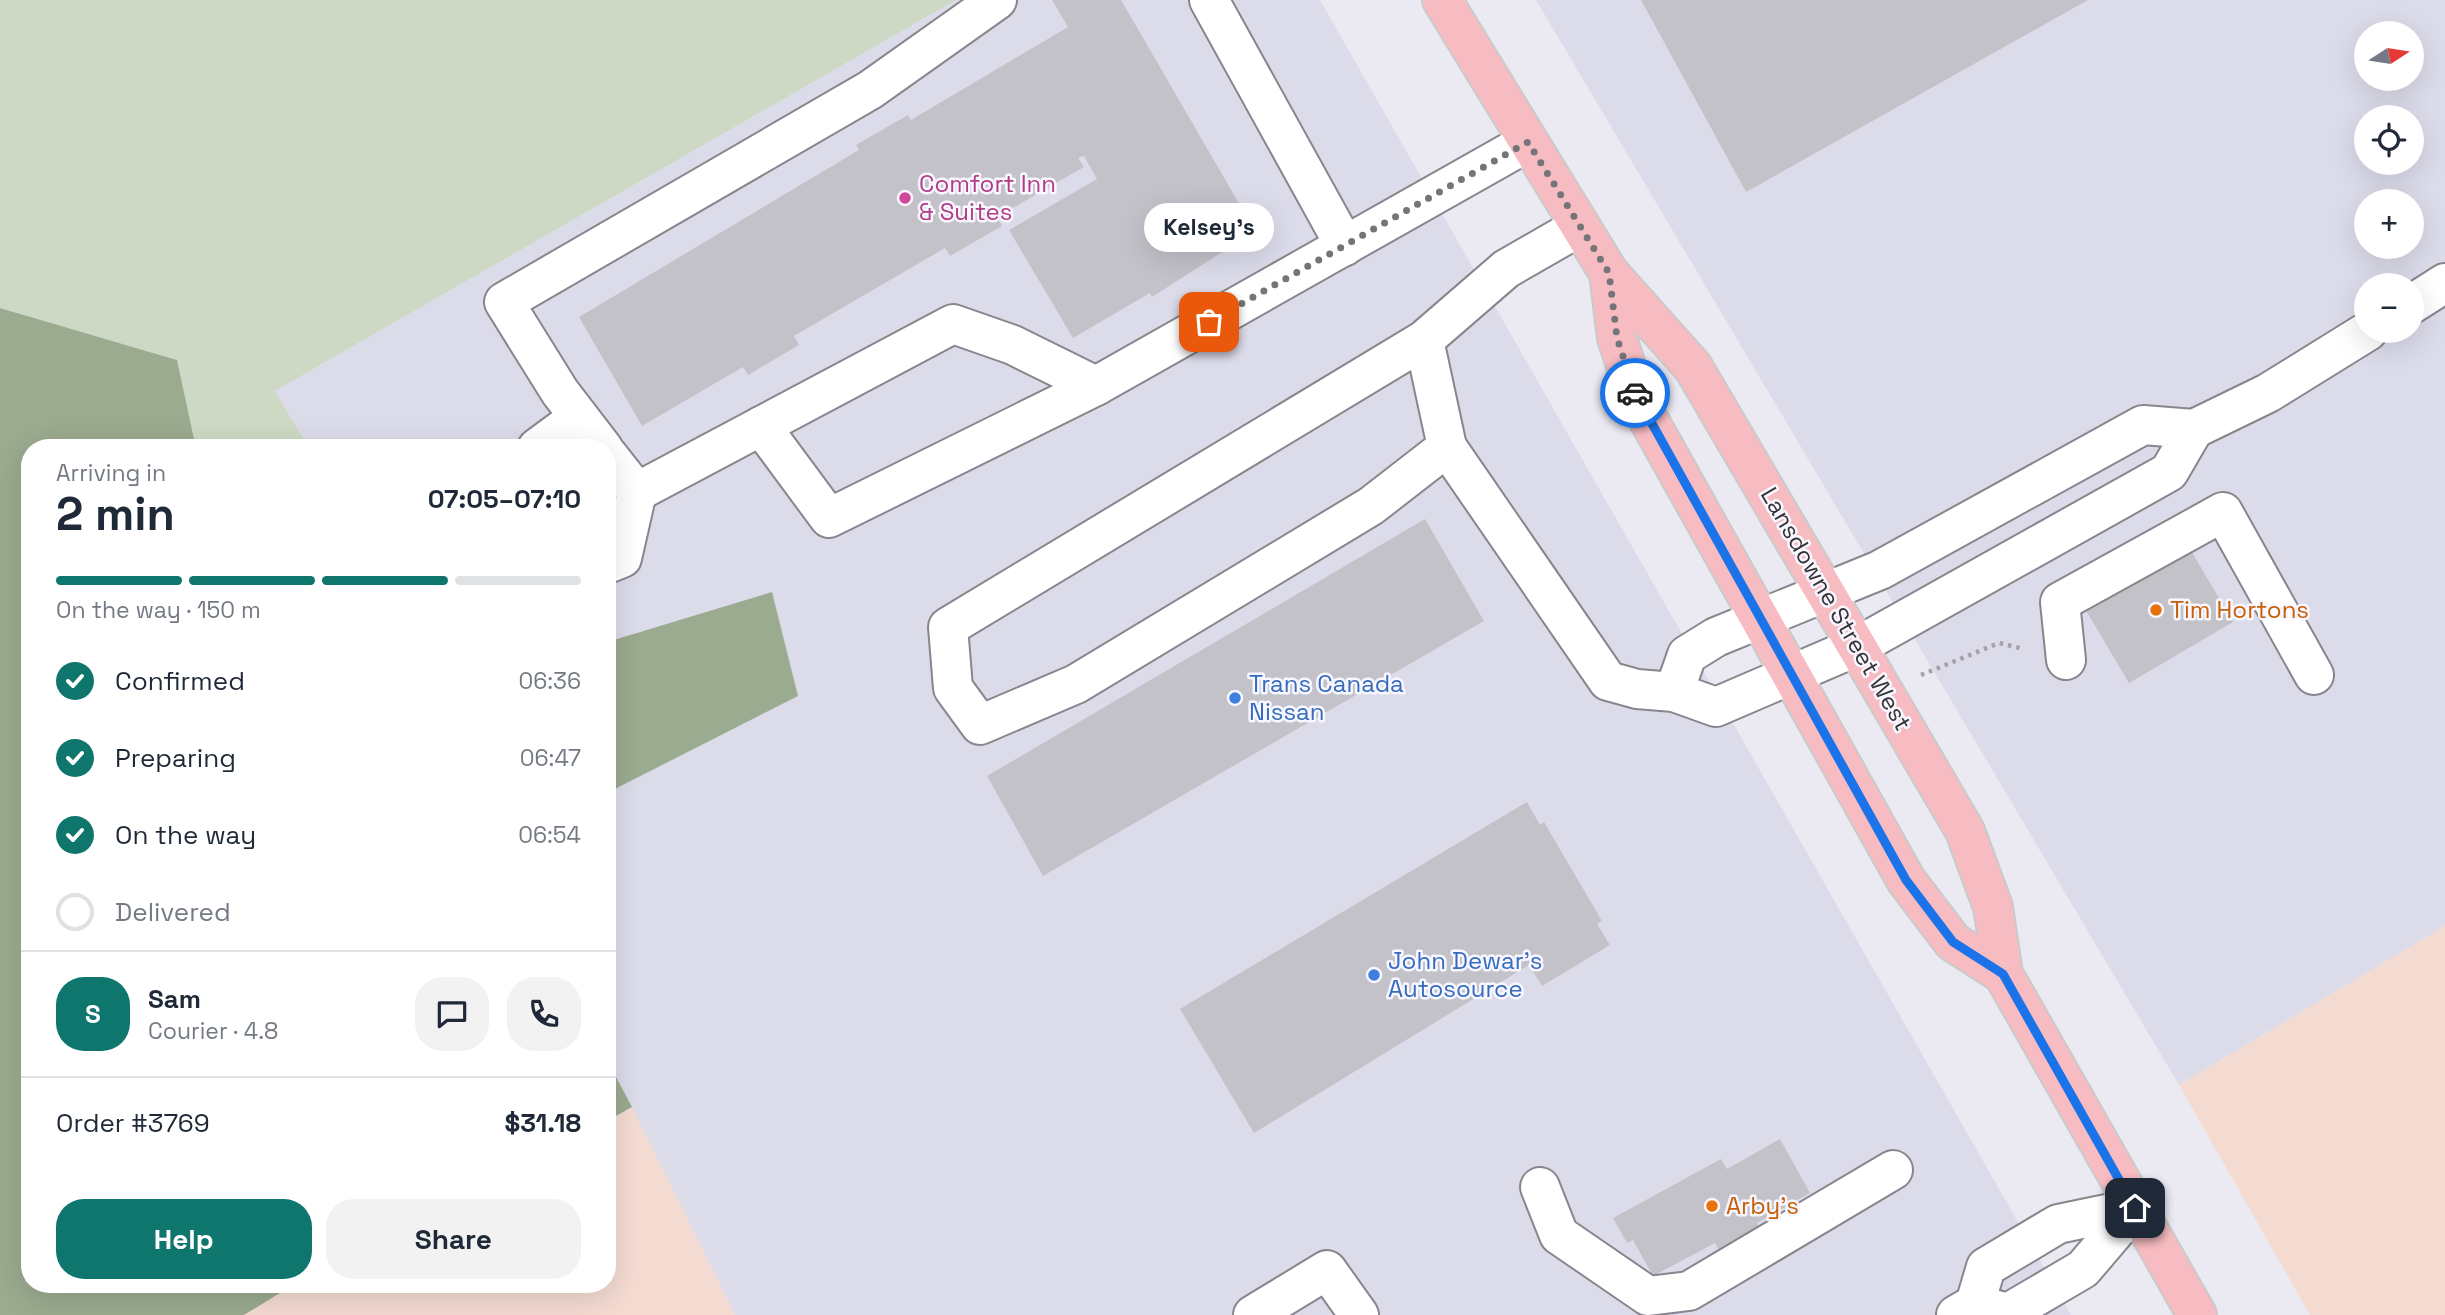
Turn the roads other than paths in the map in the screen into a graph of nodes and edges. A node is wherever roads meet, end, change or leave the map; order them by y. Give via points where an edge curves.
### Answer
1 (997, 0) edge
2 (1209, 0) edge
3 (1442, 0) edge
4 (1528, 142) junction
5 (1579, 227) junction
6 (1345, 246) junction
7 (1609, 273) junction
8 (2445, 284) edge
9 (2424, 297) edge
10 (1424, 340) junction
11 (2354, 340) edge
12 (1096, 386) junction
13 (579, 417) junction
14 (761, 426) junction
15 (2194, 429) junction
16 (549, 439) edge
17 (596, 439) edge
18 (1447, 447) junction
19 (616, 466) edge
20 (636, 492) junction
21 (616, 560) edge
22 (1826, 592) junction
23 (1761, 618) junction
24 (1858, 646) junction
25 (2066, 660) dead end
26 (1792, 675) junction
27 (2314, 675) dead end
28 (1674, 692) junction
29 (2003, 974) junction
30 (1894, 1170) dead end
31 (1540, 1186) dead end
32 (2135, 1208) junction
33 (1965, 1309) edge
34 (1253, 1315) edge
35 (1359, 1315) edge
36 (2197, 1315) edge

1 - 13 lane via 870,90 504,302
2 - 6 lane
3 - 4 main road, Lansdowne Street West
4 - 5 main road, Lansdowne Street West
4 - 6 lane
5 - 7 main road, Lansdowne Street West
5 - 10 lane via 1506,269
6 - 12 lane
7 - 22 main road, Lansdowne Street West via 1693,367
7 - 23 main road, Lansdowne Street West via 1617,338 1637,399
8 - 9 lane
10 - 18 lane
10 - 18 lane via 948,627 953,688 980,725 1076,684 1371,506
11 - 15 lane via 2268,393
12 - 14 lane via 1013,345 953,324
12 - 14 lane via 829,519
13 - 16 lane
13 - 17 lane
14 - 20 lane
15 - 22 lane via 2143,425 1886,567
15 - 24 lane via 2169,472
18 - 28 lane via 1608,681 1637,690
19 - 20 lane
20 - 21 lane via 622,558
22 - 23 lane
22 - 24 main road, Lansdowne Street West
23 - 26 main road, Lansdowne Street West
23 - 28 lane via 1687,655
24 - 26 lane
24 - 29 main road, Lansdowne Street West via 1965,831 1993,906
25 - 27 lane via 2060,602 2223,512
26 - 28 lane via 1716,707
26 - 29 main road, Lansdowne Street West via 1906,880 1953,942
29 - 32 main road, Lansdowne Street West
30 - 31 lane via 1689,1291 1647,1296 1559,1235
32 - 33 lane via 2058,1224 1986,1267
32 - 33 lane via 2083,1269 2008,1313
32 - 36 main road, Lansdowne Street West
34 - 35 lane via 1327,1270

